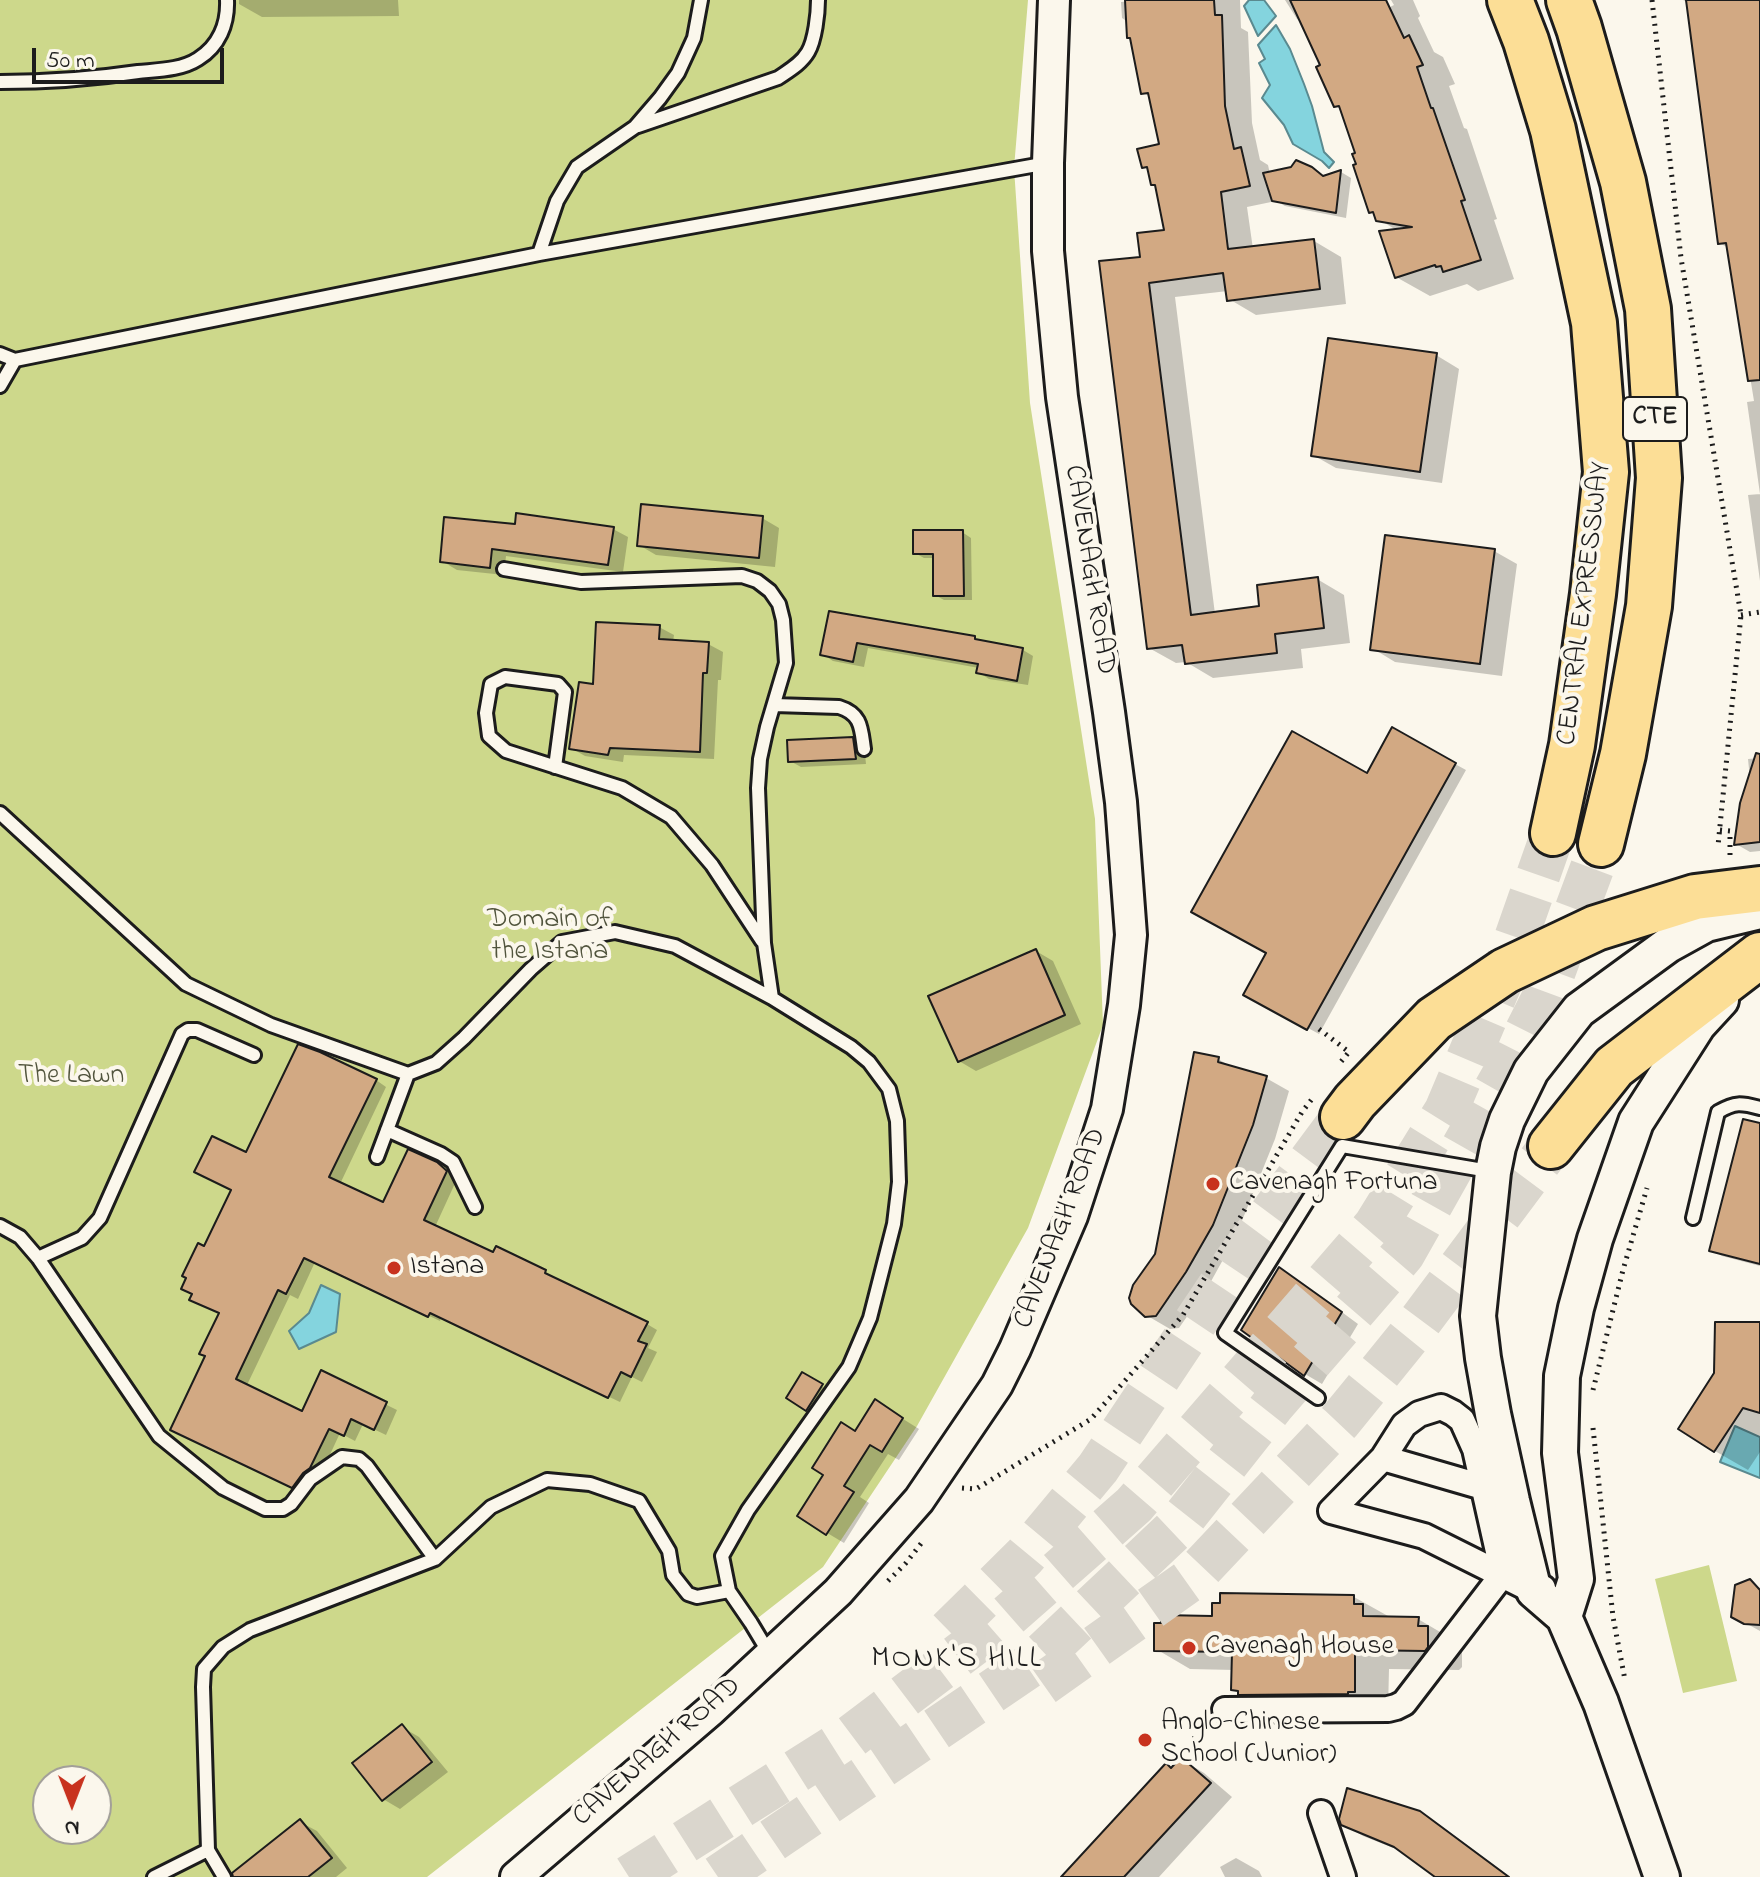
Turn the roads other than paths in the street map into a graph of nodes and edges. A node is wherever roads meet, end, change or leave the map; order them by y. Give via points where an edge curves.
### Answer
1 (227, 0) edge
2 (701, 0) edge
3 (818, 0) edge
4 (1054, 0) edge
5 (1510, 0) edge
6 (1569, 0) edge
7 (0, 82) edge
8 (635, 127) junction
9 (1048, 163) junction
10 (539, 254) junction
11 (0, 354) edge
12 (15, 360) junction
13 (0, 386) edge
14 (504, 569) dead end
15 (774, 705) junction
16 (864, 749) dead end
17 (555, 767) junction
18 (0, 813) edge
19 (1553, 833) tunnel mouth
20 (1601, 844) tunnel mouth
21 (1745, 875) edge
22 (1760, 911) edge
23 (764, 943) junction
24 (1760, 957) edge
25 (772, 998) junction
26 (254, 1055) dead end
27 (408, 1074) junction
28 (1332, 1103) tunnel mouth
29 (1760, 1108) edge
30 (387, 1130) junction
31 (1551, 1146) tunnel mouth
32 (377, 1157) dead end
33 (1493, 1172) junction
34 (475, 1207) dead end
35 (1693, 1218) dead end
36 (0, 1226) edge
37 (38, 1258) junction
38 (1318, 1398) dead end
39 (1383, 1458) junction
40 (1483, 1487) junction
41 (435, 1559) junction
42 (1503, 1574) junction
43 (1576, 1579) junction
44 (729, 1591) junction
45 (1534, 1591) junction
46 (1564, 1617) junction
47 (769, 1654) junction
48 (1225, 1710) dead end
49 (1321, 1813) dead end
50 (208, 1850) junction
51 (154, 1877) edge
52 (224, 1877) edge
53 (516, 1877) edge
54 (1343, 1877) edge
55 (1662, 1877) edge

1 - 7 lane via 223,30 213,46 180,67 77,80
2 - 8 lane via 694,38 678,73
3 - 8 lane via 809,51 796,66 778,78
4 - 9 street, CAVENAGH ROAD
5 - 19 highway, CENTRAL EXPRESSWAY / CTE via 1553,130 1591,308 1606,472 1572,745
6 - 20 highway, CENTRAL EXPRESSWAY / CTE via 1623,182 1648,309 1659,478 1649,606
8 - 10 lane via 577,167 557,201
9 - 10 lane
9 - 47 street, CAVENAGH ROAD via 1048,251 1062,397 1128,873 1131,935 1107,1109 1072,1216 997,1385 919,1500 838,1592
10 - 12 lane
11 - 12 lane
12 - 13 lane
14 - 15 lane via 581,582 742,576 757,581 779,604 783,620 786,663
15 - 16 lane via 847,710 859,722
15 - 23 lane via 758,788
17 - 17 lane via 565,692 558,684 505,677 491,684 489,736 506,751
17 - 23 lane via 622,788 671,817 712,865
18 - 27 lane via 186,984 271,1025
21 - 28 highway via 1596,928 1505,971 1427,1026 1355,1101
22 - 33 main road via 1706,924 1579,1010 1531,1071 1507,1120
23 - 25 lane
24 - 31 highway via 1614,1067
24 - 43 main road via 1698,1025 1636,1122 1595,1239 1562,1376 1560,1453
25 - 27 lane via 675,946 615,932 562,942 436,1063
25 - 44 lane via 851,1047 889,1089 897,1121 899,1182 870,1318 849,1367 748,1510 722,1556
26 - 37 lane via 197,1030 182,1034 100,1218 82,1238
27 - 30 lane
29 - 35 lane via 1733,1104 1718,1112
30 - 32 lane
30 - 34 lane via 453,1162
33 - 38 lane via 1342,1146 1225,1333
33 - 45 main road via 1478,1316 1493,1414
36 - 37 lane via 20,1237
37 - 41 lane via 159,1436 223,1488 265,1509 283,1509 310,1479 342,1457 359,1459
39 - 40 street
39 - 40 street via 1404,1425 1441,1407 1462,1420
39 - 42 street via 1331,1511 1424,1536
40 - 42 street
41 - 44 lane via 491,1507 519,1493 547,1480 590,1484 639,1501 669,1551 673,1575 688,1594
41 - 50 lane via 250,1630 223,1647 204,1669
42 - 45 street
42 - 48 street via 1396,1707
43 - 45 street
43 - 46 main road
44 - 47 lane
45 - 46 main road
46 - 55 main road via 1601,1703
47 - 53 street, CAVENAGH ROAD
49 - 54 street
50 - 51 lane
50 - 52 lane

